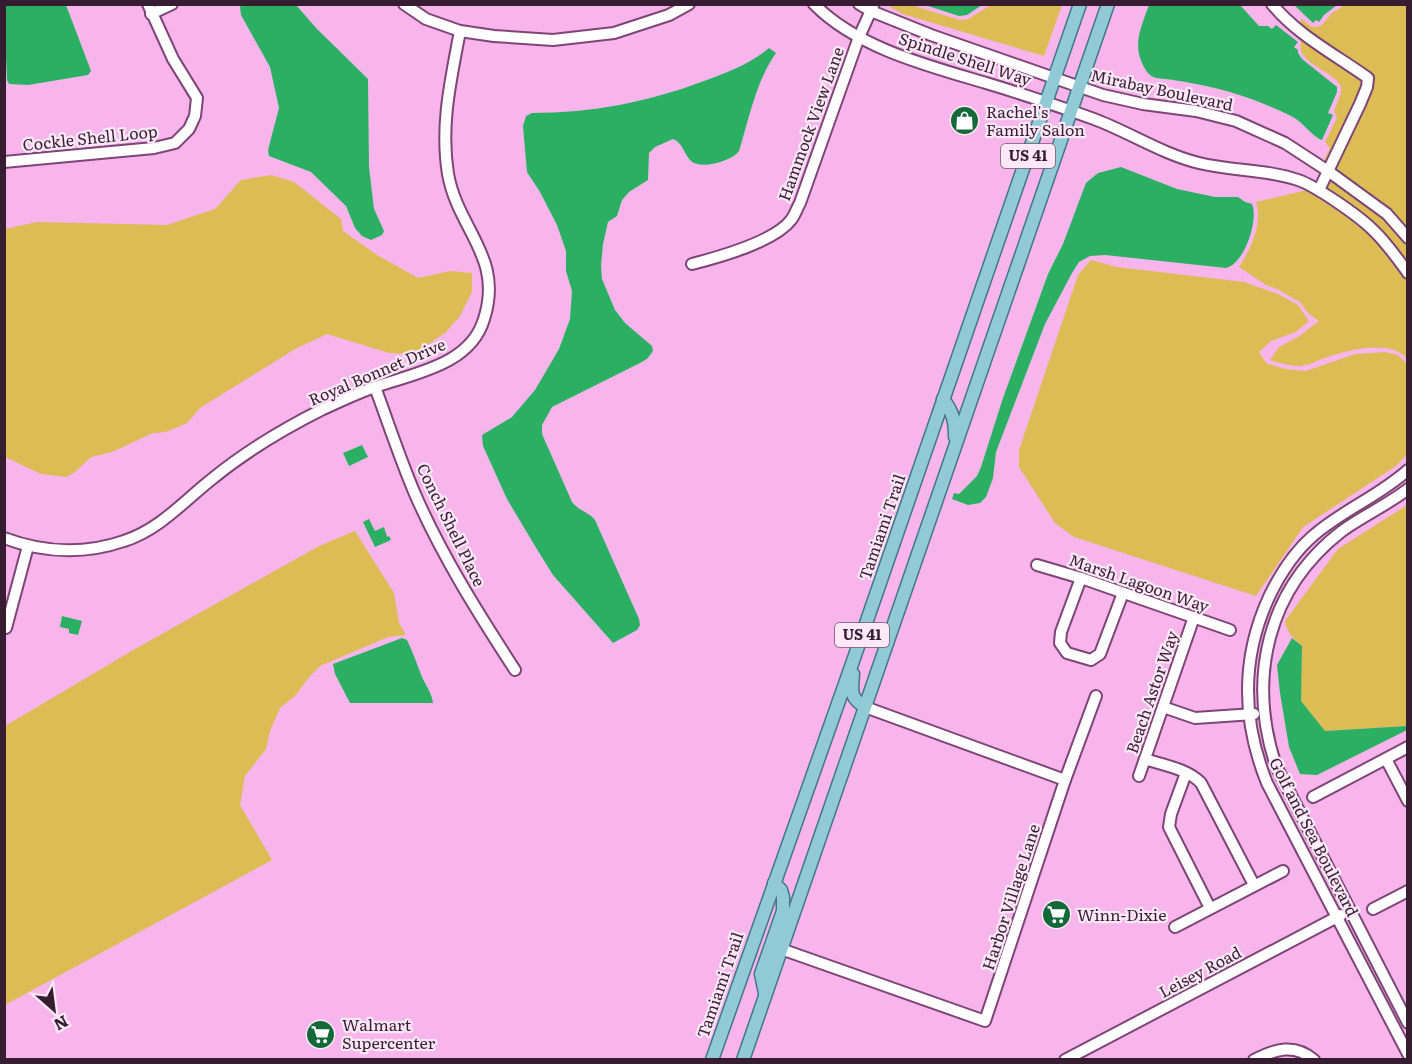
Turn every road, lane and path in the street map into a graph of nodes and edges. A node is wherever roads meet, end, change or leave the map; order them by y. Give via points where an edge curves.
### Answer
1 (172, 4) edge
2 (404, 4) edge
3 (689, 4) edge
4 (814, 4) edge
5 (859, 4) edge
6 (1080, 4) edge
7 (1108, 4) edge
8 (1272, 4) edge
9 (872, 8) edge
10 (149, 9) edge
11 (460, 31) junction
12 (859, 37) junction
13 (1055, 78) junction
14 (1080, 87) junction
15 (1047, 102) junction
16 (1072, 111) junction
17 (4, 162) edge
18 (1328, 171) junction
19 (1319, 190) junction
20 (1407, 238) edge
21 (692, 264) dead end
22 (1407, 273) edge
23 (375, 387) junction
24 (943, 399) junction
25 (954, 450) junction
26 (1407, 470) edge
27 (1407, 489) edge
28 (4, 538) edge
29 (28, 546) junction
30 (1037, 566) dead end
31 (1080, 578) junction
32 (1123, 593) junction
33 (1194, 617) junction
34 (6, 628) dead end
35 (1230, 630) dead end
36 (853, 660) junction
37 (515, 670) dead end
38 (1096, 696) dead end
39 (865, 707) junction
40 (1163, 707) junction
41 (1263, 713) junction
42 (1248, 714) junction
43 (1407, 747) edge
44 (1145, 759) junction
45 (1386, 759) junction
46 (1186, 773) junction
47 (1139, 776) dead end
48 (1065, 780) junction
49 (1313, 797) dead end
50 (1407, 801) edge
51 (1283, 870) dead end
52 (774, 883) junction
53 (1254, 885) junction
54 (1407, 891) edge
55 (1210, 908) junction
56 (1372, 909) dead end
57 (1349, 910) junction
58 (1337, 917) junction
59 (1175, 927) dead end
60 (781, 949) junction
61 (765, 994) junction
62 (1407, 1023) edge
63 (1407, 1054) edge
64 (712, 1059) edge
65 (743, 1059) edge
66 (1065, 1059) edge
67 (1254, 1059) edge
68 (1314, 1059) edge

1 - 10 street, Cockle Shell Loop
2 - 11 street via 426,19
3 - 11 street via 669,15 614,33 554,40
4 - 12 street, Spindle Shell Way
5 - 9 street, Spindle Shell Way
6 - 13 main road, Tamiami Trail / US 41
7 - 14 main road, US 41
8 - 18 street via 1307,36 1368,78
9 - 12 street, Hammock View Lane
9 - 13 street, Spindle Shell Way
10 - 17 street, Cockle Shell Loop via 197,98 189,129 175,143 154,148
11 - 23 street, Royal Bonnet Drive via 444,135 448,174 489,273 488,307 476,335 452,358
12 - 15 street, Spindle Shell Way via 914,62
12 - 21 street, Hammock View Lane via 791,219 779,231 730,254
13 - 14 street, Mirabay Boulevard
13 - 15 main road, Tamiami Trail / US 41
14 - 16 main road, US 41
14 - 18 street, Mirabay Boulevard via 1236,121 1285,143
15 - 16 street
15 - 24 main road, Tamiami Trail / US 41
16 - 19 street via 1199,163 1267,173
16 - 25 main road, US 41
18 - 19 street
18 - 20 street, Mirabay Boulevard via 1387,214
19 - 22 street via 1373,230
23 - 29 street, Royal Bonnet Drive via 270,438 213,477 149,531 83,551
23 - 37 street, Conch Shell Place via 416,495 447,558
24 - 25 main road via 955,421
24 - 36 main road, Tamiami Trail / US 41
25 - 39 main road, US 41
26 - 42 street, Golf and Sea Boulevard via 1312,536 1295,554 1262,614 1253,642
27 - 41 street, Golf and Sea Boulevard via 1342,531 1304,568 1286,596 1274,624 1263,674
28 - 29 street, Royal Bonnet Drive
29 - 34 street
30 - 31 street, Marsh Lagoon Way
31 - 32 street, Marsh Lagoon Way
31 - 32 street via 1061,632 1060,643 1067,653 1091,660 1100,654
32 - 33 street, Marsh Lagoon Way
33 - 35 street, Marsh Lagoon Way
33 - 40 street, Beach Astor Way
36 - 39 main road via 852,693
36 - 52 main road, Tamiami Trail / US 41
38 - 48 street
39 - 48 street
39 - 60 main road, US 41
40 - 42 street via 1195,718
40 - 44 street, Beach Astor Way
41 - 42 street
41 - 57 street, Golf and Sea Boulevard via 1276,766
42 - 58 street, Golf and Sea Boulevard via 1268,783
43 - 45 street
44 - 46 street
44 - 47 street, Beach Astor Way
45 - 49 street
45 - 50 street
46 - 53 street via 1201,783
46 - 55 street via 1169,827
48 - 60 street, Harbor Village Lane via 985,1021
51 - 53 street
52 - 61 main road via 781,890 783,911 761,974
52 - 64 main road, Tamiami Trail / US 41
53 - 55 street
54 - 56 street
55 - 59 street
57 - 58 street, Leisey Road
57 - 62 street, Golf and Sea Boulevard
58 - 63 street, Golf and Sea Boulevard
58 - 66 street, Leisey Road
60 - 61 main road, US 41
61 - 65 main road, US 41
67 - 68 street via 1284,1048 1299,1049

